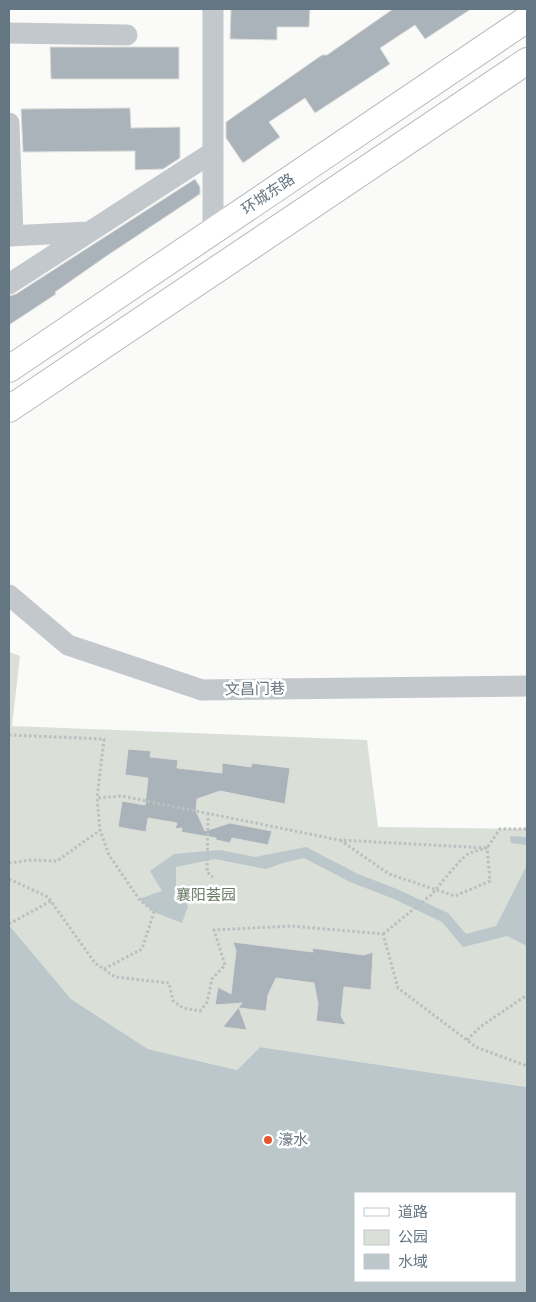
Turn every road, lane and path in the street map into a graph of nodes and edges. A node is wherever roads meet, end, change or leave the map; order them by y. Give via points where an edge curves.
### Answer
1 (213, 9) edge
2 (527, 19) edge
3 (9, 33) edge
4 (127, 35) dead end
5 (527, 61) edge
6 (9, 124) edge
7 (213, 152) junction
8 (10, 181) edge
9 (88, 232) junction
10 (212, 232) junction
11 (11, 236) edge
12 (9, 284) edge
13 (9, 369) edge
14 (9, 409) edge
15 (9, 595) edge
16 (527, 686) edge
17 (9, 735) edge
18 (98, 798) junction
19 (208, 813) junction
20 (527, 829) edge
21 (100, 830) junction
22 (339, 840) junction
23 (487, 848) junction
24 (9, 863) edge
25 (213, 877) dead end
26 (9, 879) edge
27 (436, 890) junction
28 (51, 901) junction
29 (9, 924) edge
30 (383, 934) junction
31 (104, 969) junction
32 (527, 995) edge
33 (467, 1040) junction
34 (527, 1066) edge

1 - 7 street
2 - 10 main road, 环城东路
3 - 4 street
5 - 14 main road
6 - 8 street
7 - 9 street
7 - 10 street
8 - 11 street
9 - 11 street
9 - 12 street
10 - 13 main road, 环城东路
15 - 16 street, 文昌门巷 via 68,645 202,690
17 - 18 path via 104,739
18 - 19 path via 122,796
18 - 21 path
19 - 22 path
19 - 25 path via 207,872
20 - 23 path via 500,829
21 - 24 path via 58,861
21 - 31 path via 109,855 139,899 154,912 142,949
22 - 23 path
22 - 27 path via 389,874
23 - 27 path via 468,854
23 - 27 path via 490,881 455,896
26 - 28 path
27 - 30 path
28 - 29 path
28 - 31 path via 95,963
30 - 31 path via 291,926 214,930 225,965 212,979 207,1002 200,1011 184,1008 173,1001 168,983 115,977
30 - 33 path via 398,988
32 - 33 path via 480,1027
33 - 34 path via 476,1047

